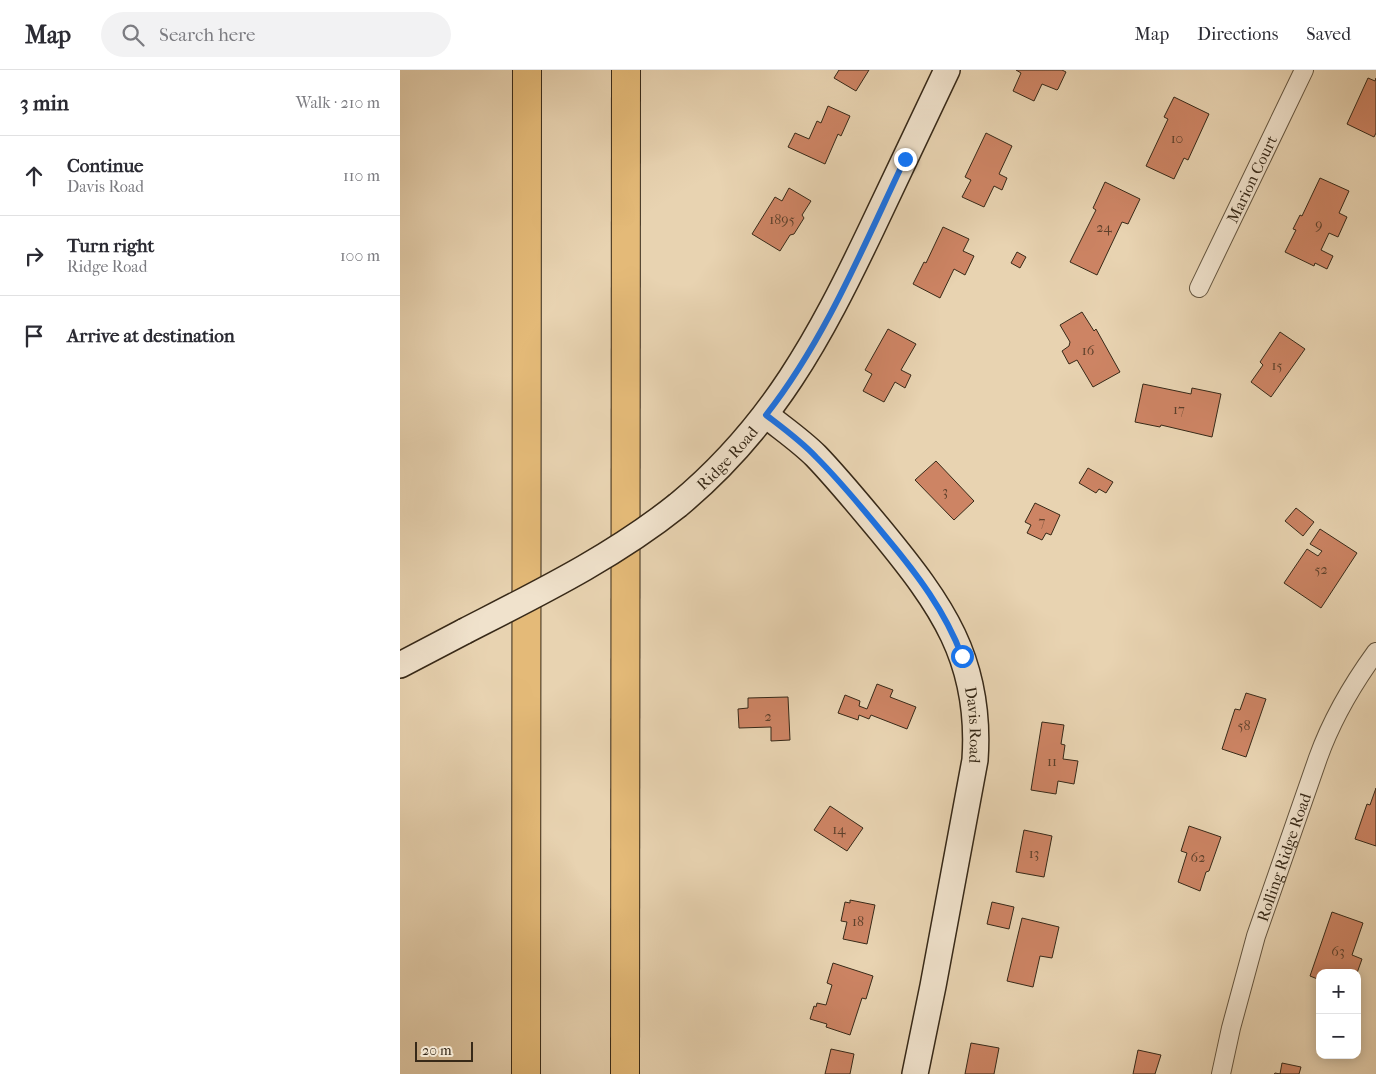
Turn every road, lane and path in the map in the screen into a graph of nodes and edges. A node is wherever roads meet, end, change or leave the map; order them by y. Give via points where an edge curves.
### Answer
1 (527, 70) edge
2 (626, 70) edge
3 (947, 70) edge
4 (1304, 70) edge
5 (1199, 288) dead end
6 (766, 415) junction
7 (1376, 652) edge
8 (400, 665) edge
9 (526, 1074) edge
10 (625, 1074) edge
11 (915, 1074) edge
12 (1221, 1074) edge

1 - 9 highway
2 - 10 highway
3 - 6 main road, Ridge Road via 827,318 804,360
4 - 5 street, Marion Court
6 - 8 main road, Ridge Road, bridge via 722,464 642,533 551,587
6 - 11 main road, Davis Road via 815,456 911,567 947,622 970,682 977,734 975,760
7 - 12 street, Rolling Ridge Road via 1340,705 1328,729 1256,936

